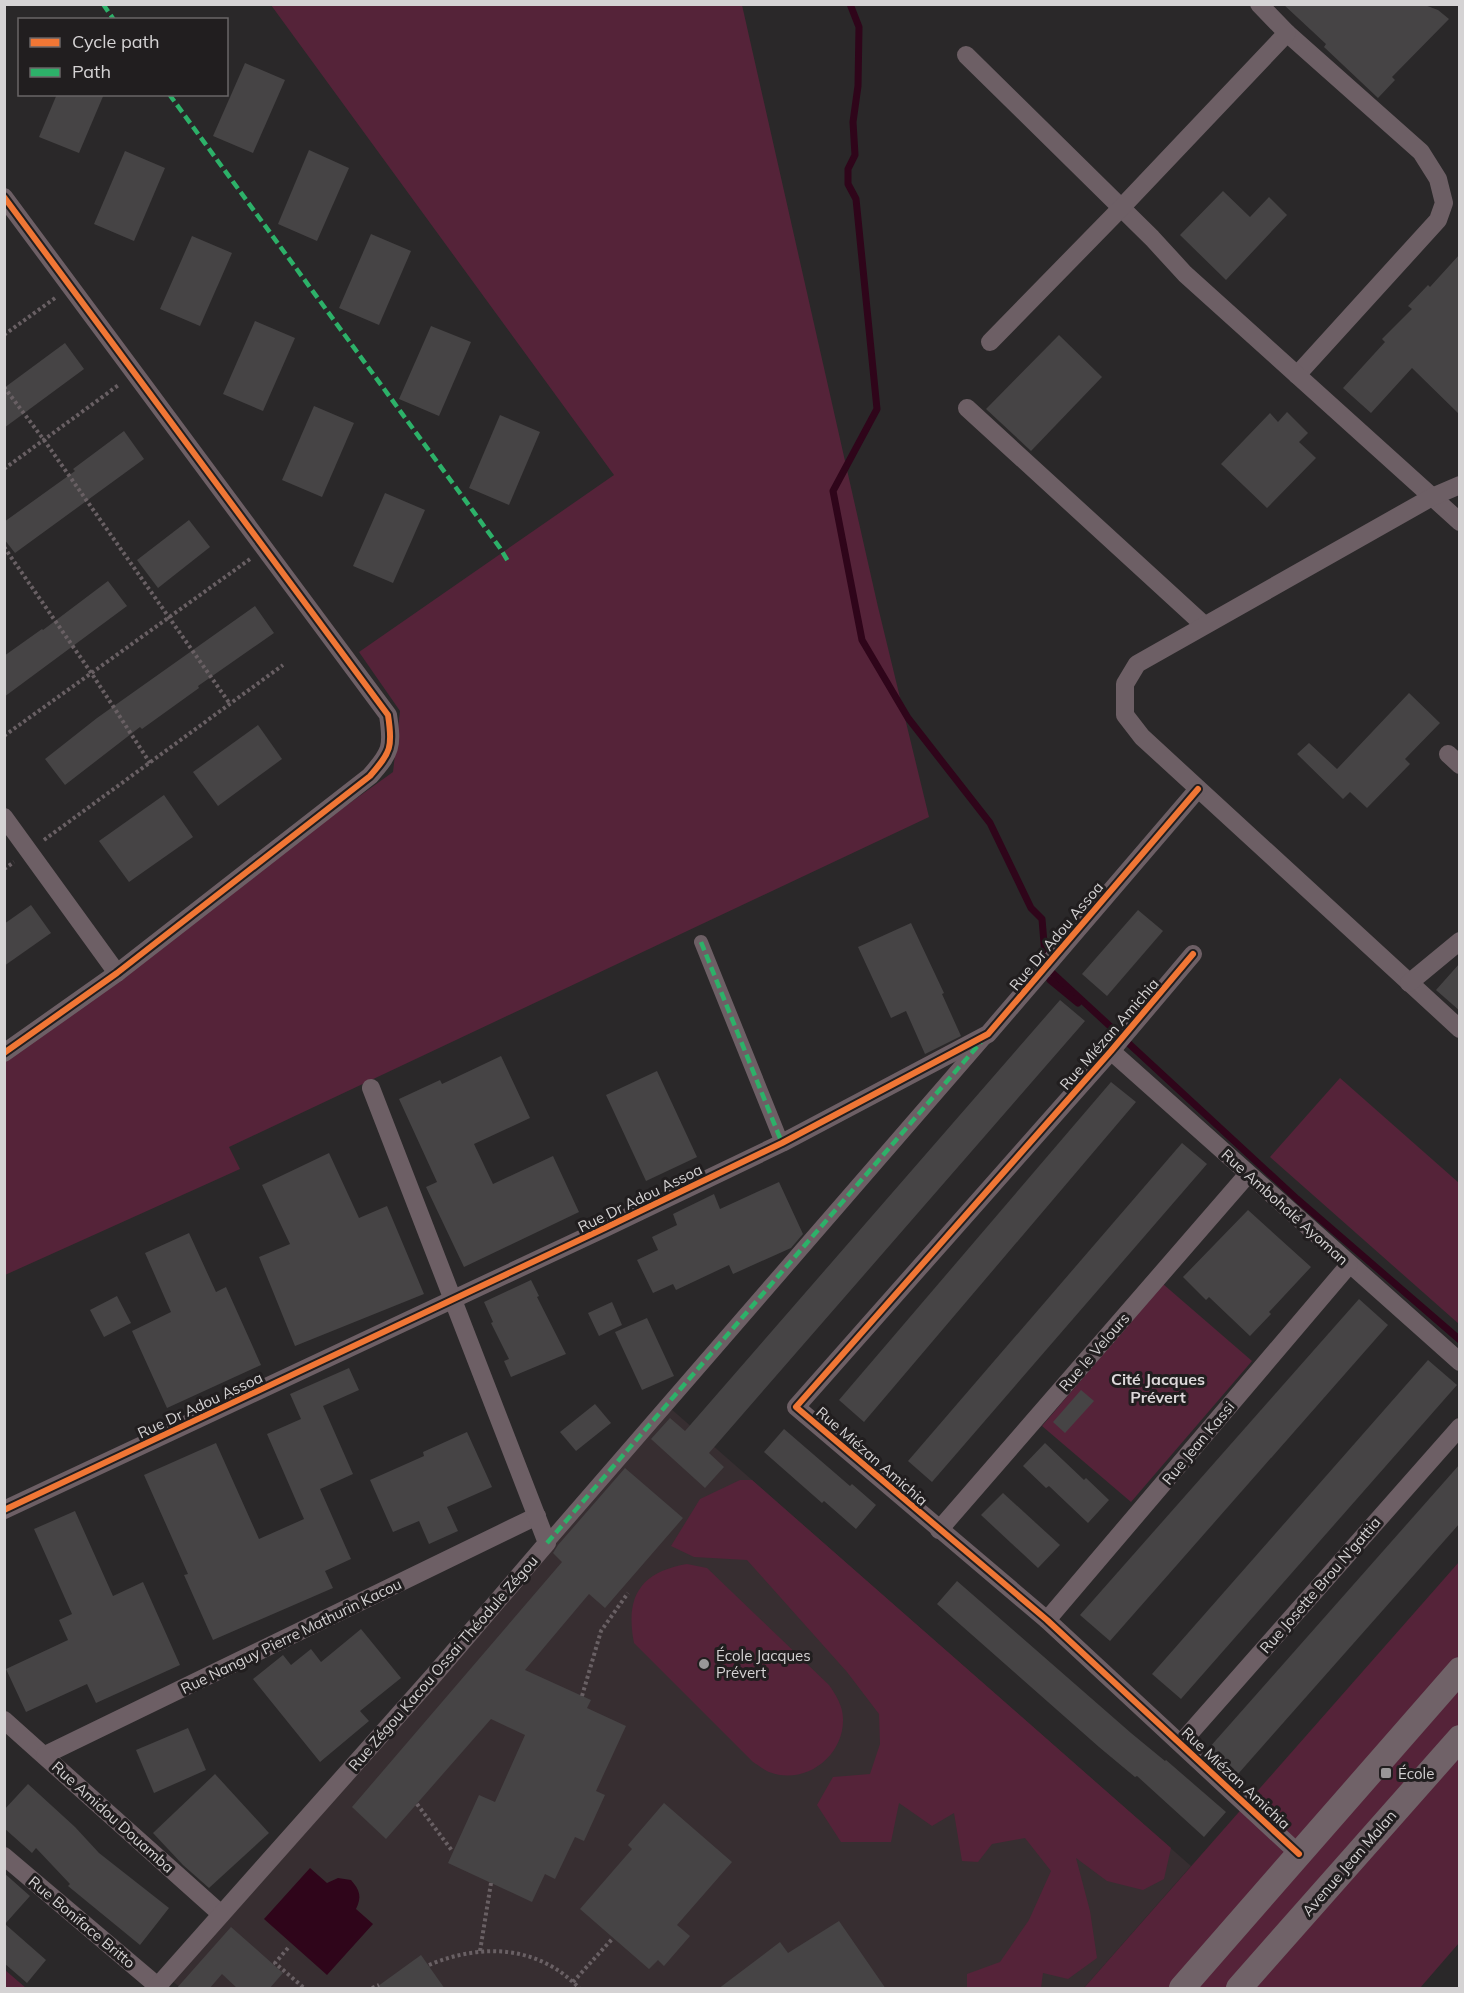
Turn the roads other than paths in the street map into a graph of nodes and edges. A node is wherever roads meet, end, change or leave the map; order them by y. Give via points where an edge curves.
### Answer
1 (1259, 4) edge
2 (1287, 33) junction
3 (966, 55) dead end
4 (4, 197) edge
5 (1121, 208) junction
6 (990, 342) dead end
7 (1297, 375) junction
8 (967, 408) dead end
9 (1460, 485) edge
10 (1432, 497) junction
11 (1460, 522) edge
12 (1204, 625) junction
13 (1198, 789) junction
14 (4, 817) edge
15 (1460, 941) edge
16 (701, 942) dead end
17 (1193, 954) dead end
18 (117, 973) junction
19 (1409, 982) junction
20 (1460, 1029) edge
21 (988, 1034) junction
22 (1111, 1051) junction
23 (4, 1053) edge
24 (371, 1088) dead end
25 (782, 1143) junction
26 (1248, 1174) junction
27 (1349, 1265) junction
28 (453, 1299) junction
29 (1460, 1362) edge
30 (1460, 1427) edge
31 (4, 1510) edge
32 (537, 1516) junction
33 (939, 1530) junction
34 (547, 1543) junction
35 (1047, 1620) junction
36 (1460, 1670) edge
37 (4, 1720) edge
38 (1460, 1738) edge
39 (1180, 1743) junction
40 (45, 1755) junction
41 (1299, 1854) junction
42 (4, 1856) edge
43 (221, 1914) junction
44 (158, 1988) edge
45 (1182, 1989) edge
46 (1239, 1989) edge

1 - 2 street
2 - 5 street
2 - 7 street via 1421,152 1438,179 1444,203 1438,220
3 - 5 street
4 - 18 street via 388,715 391,738 386,757 370,776
5 - 6 street
5 - 7 street via 1185,274
7 - 10 street
8 - 12 street
9 - 10 street
10 - 11 street
10 - 12 street
12 - 13 street via 1137,664 1125,684 1125,715 1142,738
13 - 19 street
13 - 21 street, Rue Dr Adou Assoa
14 - 18 street
15 - 19 street
16 - 25 street
17 - 22 street, Rue Miézan Amichia
18 - 23 street
19 - 20 street
21 - 25 street, Rue Dr Adou Assoa
21 - 34 street
22 - 26 street, Rue Ambohalé Ayoman
22 - 33 street, Rue Miézan Amichia via 796,1407
24 - 28 street, Rue Zégou Kacou Ossai Théodule Zégou
25 - 28 street, Rue Dr Adou Assoa
26 - 27 street, Rue Ambohalé Ayoman
26 - 33 street, Rue le Velours
27 - 29 street, Rue Ambohalé Ayoman
27 - 35 street, Rue Jean Kassi
28 - 31 street, Rue Dr Adou Assoa
28 - 32 street, Rue Zégou Kacou Ossai Théodule Zégou
30 - 39 street, Rue Josette Brou N'gattia
32 - 34 street, Rue Zégou Kacou Ossai Théodule Zégou
32 - 40 street, Rue Nanguy Pierre Mathurin Kacou
33 - 35 street, Rue Miézan Amichia
34 - 43 street, Rue Zégou Kacou Ossai Théodule Zégou
35 - 39 street, Rue Miézan Amichia
36 - 41 main road
37 - 40 street, Rue Amidou Douamba
38 - 46 main road, Avenue Jean Malan
39 - 41 street, Rue Miézan Amichia
40 - 43 street, Rue Amidou Douamba
41 - 45 main road
42 - 44 street, Rue Boniface Britto
43 - 44 street, Rue Zégou Kacou Ossai Théodule Zégou

